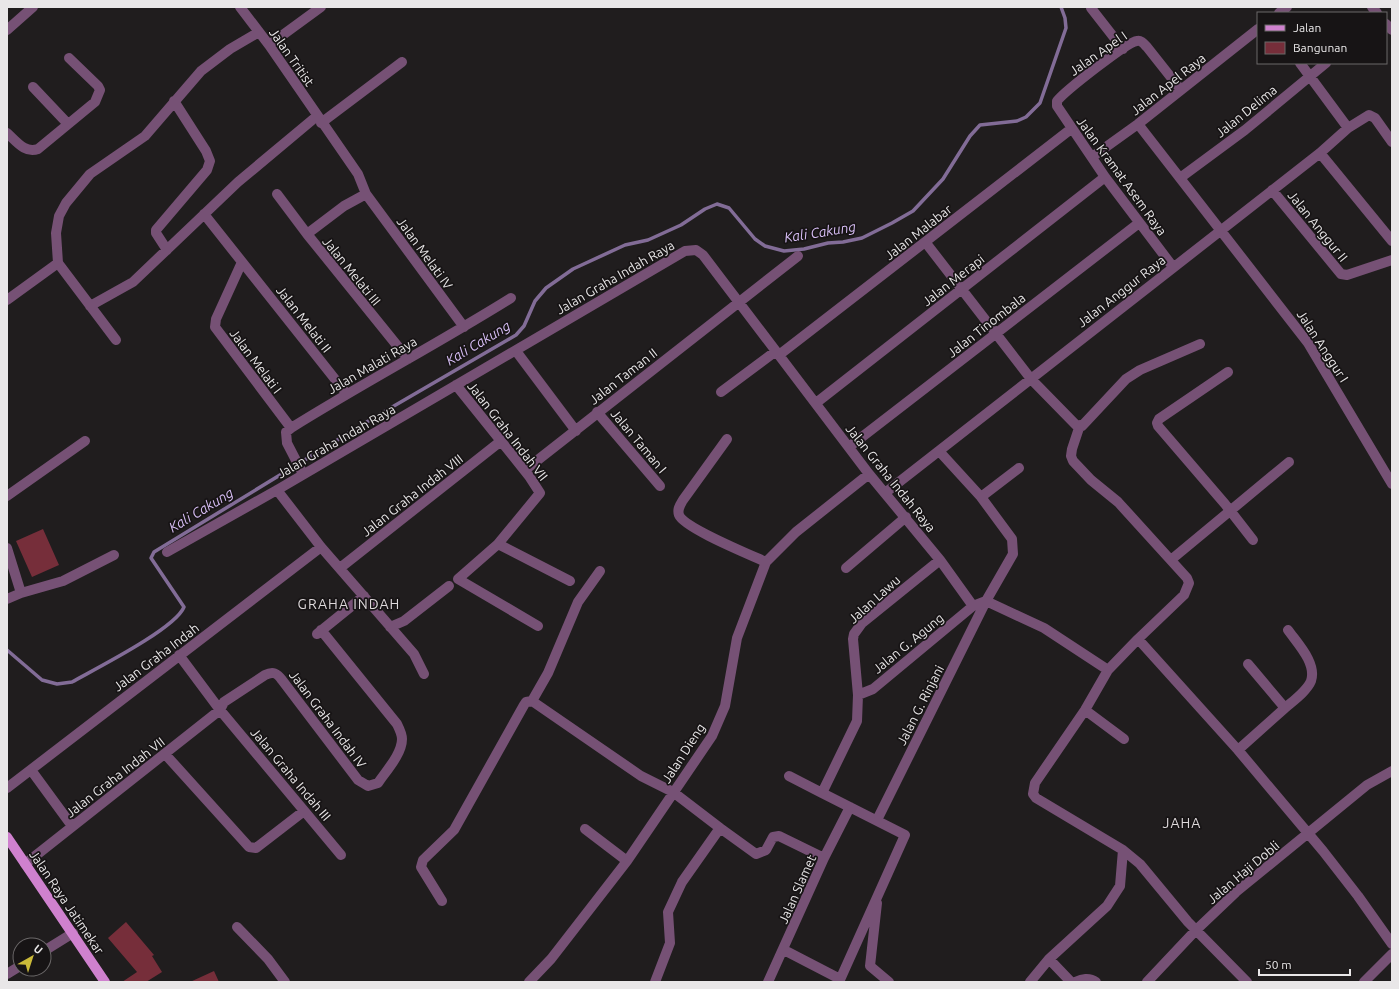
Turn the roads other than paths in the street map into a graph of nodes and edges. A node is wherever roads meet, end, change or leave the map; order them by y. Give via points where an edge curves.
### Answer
1 (33, 7) edge
2 (240, 7) edge
3 (321, 7) edge
4 (1091, 8) edge
5 (7, 30) edge
6 (1257, 31) edge
7 (259, 32) junction
8 (269, 45) junction
9 (1123, 49) junction
10 (69, 58) dead end
11 (402, 62) dead end
12 (1301, 64) edge
13 (1325, 64) edge
14 (1310, 76) junction
15 (33, 87) dead end
16 (1181, 90) junction
17 (1059, 98) joint
18 (174, 100) junction
19 (319, 119) junction
20 (68, 124) junction
21 (1138, 124) junction
22 (1348, 128) junction
23 (1071, 129) junction
24 (7, 133) edge
25 (1392, 142) edge
26 (1320, 153) junction
27 (1092, 157) junction
28 (1105, 177) junction
29 (1180, 178) junction
30 (1272, 190) junction
31 (277, 194) dead end
32 (366, 194) junction
33 (204, 214) junction
34 (1139, 223) junction
35 (1220, 230) junction
36 (307, 234) junction
37 (1392, 241) edge
38 (926, 243) junction
39 (167, 250) junction
40 (798, 256) dead end
41 (1392, 260) edge
42 (242, 262) junction
43 (58, 263) junction
44 (1173, 267) junction
45 (962, 290) junction
46 (511, 298) dead end
47 (7, 300) edge
48 (738, 303) junction
49 (90, 306) junction
50 (464, 327) junction
51 (996, 335) junction
52 (116, 340) dead end
53 (1200, 344) dead end
54 (516, 351) junction
55 (778, 353) junction
56 (408, 360) junction
57 (1228, 372) dead end
58 (1031, 379) junction
59 (456, 386) junction
60 (721, 392) dead end
61 (346, 393) junction
62 (816, 403) junction
63 (597, 412) junction
64 (1080, 425) junction
65 (291, 428) junction
66 (576, 431) junction
67 (727, 439) dead end
68 (85, 441) dead end
69 (500, 441) junction
70 (849, 447) junction
71 (939, 451) junction
72 (1289, 462) dead end
73 (1019, 468) dead end
74 (301, 470) junction
75 (524, 470) junction
76 (869, 474) junction
77 (1392, 484) edge
78 (660, 486) dead end
79 (277, 490) junction
80 (885, 493) junction
81 (7, 496) edge
82 (981, 497) junction
83 (1231, 511) junction
84 (906, 517) junction
85 (1253, 540) dead end
86 (498, 544) junction
87 (321, 547) junction
88 (7, 548) edge
89 (167, 552) dead end
90 (114, 555) dead end
91 (1172, 559) junction
92 (940, 560) junction
93 (766, 562) junction
94 (340, 568) junction
95 (846, 568) dead end
96 (600, 571) dead end
97 (570, 581) dead end
98 (449, 586) dead end
99 (21, 593) junction
100 (364, 596) junction
101 (7, 599) edge
102 (986, 601) junction
103 (973, 606) junction
104 (538, 626) dead end
105 (390, 627) junction
106 (1288, 630) dead end
107 (1138, 639) junction
108 (179, 656) junction
109 (1248, 664) dead end
110 (1108, 670) junction
111 (424, 674) dead end
112 (858, 695) junction
113 (532, 700) junction
114 (1285, 708) junction
115 (220, 710) junction
116 (1085, 710) junction
117 (1124, 739) dead end
118 (1238, 750) junction
119 (165, 754) junction
120 (31, 770) junction
121 (1392, 771) edge
122 (789, 776) dead end
123 (7, 788) edge
124 (673, 792) junction
125 (822, 793) junction
126 (850, 807) junction
127 (304, 811) junction
128 (877, 820) junction
129 (72, 826) junction
130 (720, 828) junction
131 (585, 829) dead end
132 (1308, 834) junction
133 (7, 837) edge
134 (1123, 850) junction
135 (341, 855) dead end
136 (824, 858) junction
137 (627, 861) junction
138 (25, 864) junction
139 (878, 894) junction
140 (442, 901) dead end
141 (236, 927) dead end
142 (1196, 930) junction
143 (73, 933) junction
144 (1392, 944) edge
145 (52, 946) edge
146 (784, 950) junction
147 (1392, 954) edge
148 (1049, 959) junction
149 (840, 981) edge
150 (105, 982) edge
151 (285, 982) edge
152 (529, 982) edge
153 (655, 982) edge
154 (768, 982) edge
155 (889, 982) edge
156 (1030, 982) edge
157 (1071, 982) edge
158 (1075, 982) edge
159 (1096, 982) edge
160 (1147, 982) edge
161 (1247, 982) edge
162 (1364, 982) edge

1 - 5 street
2 - 7 street, Jalan Tritist
3 - 8 street
4 - 9 street
6 - 16 street, Jalan Apel Raya
7 - 8 street, Jalan Tritist
7 - 18 street via 230,49 201,71
8 - 19 street, Jalan Tritist
9 - 16 street, Jalan Apel I via 1136,41 1142,41
9 - 17 street, Jalan Apel I
10 - 20 street via 100,90 95,102
11 - 19 street
12 - 14 street
13 - 14 street, Jalan Delima
14 - 22 street
14 - 29 street, Jalan Delima via 1245,130
15 - 20 street
16 - 21 street, Jalan Apel Raya
17 - 23 street, Jalan Kramat Asem Raya via 1057,106
18 - 39 street via 210,161 207,170 156,230
18 - 43 street via 145,136 100,165 66,203 59,216 56,233
19 - 32 street, Jalan Tritist via 358,174
19 - 33 street via 238,182
20 - 24 street via 33,151 23,148
21 - 27 street, Jalan Apel Raya
21 - 29 street, Jalan Anggur I
22 - 25 street, Jalan Anggur Raya via 1369,115 1375,118
22 - 26 street, Jalan Anggur Raya
23 - 27 street, Jalan Kramat Asem Raya
23 - 38 street, Jalan Malabar
26 - 30 street, Jalan Anggur Raya
26 - 37 street
27 - 28 street, Jalan Kramat Asem Raya
28 - 34 street, Jalan Kramat Asem Raya
28 - 45 street, Jalan Merapi
29 - 35 street, Jalan Anggur I
30 - 35 street, Jalan Anggur Raya
30 - 41 street, Jalan Anggur II via 1341,274 1347,275
31 - 36 street
32 - 36 street, Jalan Melati III via 344,206
32 - 50 street, Jalan Melati IV
33 - 39 street
33 - 42 street, Jalan Melati II
34 - 44 street, Jalan Kramat Asem Raya
34 - 51 street, Jalan Tinombala
35 - 44 street, Jalan Anggur Raya
35 - 77 street, Jalan Anggur I via 1308,342
36 - 56 street, Jalan Melati III
38 - 45 street
38 - 55 street, Jalan Malabar
39 - 49 street via 133,282
40 - 48 street, Jalan Taman II
42 - 61 street, Jalan Melati II
42 - 65 street, Jalan Melati I via 216,319 215,327
43 - 47 street
43 - 49 street
44 - 58 street, Jalan Anggur Raya
45 - 51 street
45 - 62 street, Jalan Merapi
46 - 50 street, Jalan Malati Raya
48 - 54 street, Jalan Graha Indah Raya via 703,255 696,250 685,251
48 - 55 street, Jalan Graha Indah Raya
48 - 63 street, Jalan Taman II
49 - 52 street
50 - 56 street, Jalan Malati Raya
51 - 58 street
51 - 70 street, Jalan Tinombala
53 - 64 street via 1140,370 1126,379 1082,426
54 - 59 street, Jalan Graha Indah Raya
54 - 66 street
55 - 60 street, Jalan Malabar
55 - 62 street, Jalan Graha Indah Raya
56 - 61 street, Jalan Malati Raya
57 - 83 street via 1159,419 1157,423
58 - 64 street via 1076,425
58 - 71 street, Jalan Anggur Raya
59 - 69 street, Jalan Graha Indah VII
59 - 74 street, Jalan Graha Indah Raya
61 - 65 street, Jalan Malati Raya
62 - 70 street, Jalan Graha Indah Raya
63 - 66 street, Jalan Taman II
63 - 78 street, Jalan Taman I
64 - 91 street via 1070,456 1072,461 1118,502
65 - 74 street via 286,432 287,443
66 - 75 street, Jalan Taman II
67 - 93 street via 683,500 678,508 678,514 713,538
68 - 81 street
69 - 75 street, Jalan Graha Indah VII
69 - 94 street, Jalan Graha Indah VIII
70 - 76 street, Jalan Graha Indah Raya
71 - 80 street, Jalan Anggur Raya
71 - 82 street, Jalan G. Rinjani
72 - 83 street
73 - 82 street
74 - 79 street, Jalan Graha Indah Raya
75 - 86 street, Jalan Graha Indah VII via 540,493
76 - 80 street, Jalan Graha Indah Raya
76 - 93 street, Jalan Dieng via 796,532
79 - 87 street
79 - 89 street, Jalan Graha Indah Raya
80 - 84 street, Jalan Graha Indah Raya
82 - 102 street, Jalan G. Rinjani via 1012,539 1013,554
83 - 85 street
83 - 91 street
84 - 92 street, Jalan Graha Indah Raya
84 - 95 street
86 - 97 street
86 - 104 street, Jalan Graha Indah VII via 458,579
87 - 94 street
87 - 108 street, Jalan Graha Indah
88 - 99 street
90 - 99 street via 63,582
91 - 107 street via 1187,578 1187,590
92 - 103 street, Jalan Graha Indah Raya
92 - 112 street, Jalan Lawu via 862,623 854,634
93 - 124 street, Jalan Dieng via 737,638 725,706 712,736
94 - 100 street
96 - 113 street via 578,602 548,673
98 - 105 street via 404,621
99 - 101 street
100 - 105 street
100 - 115 street, Jalan Graha Indah IV via 319,632 397,724 402,739 400,749 378,783 368,786 358,780 275,673 270,672 224,702
102 - 103 street
102 - 110 street via 1044,628
102 - 128 street, Jalan G. Rinjani
103 - 112 street, Jalan G. Agung via 873,688
105 - 111 street via 414,654
106 - 114 street via 1308,659 1312,672 1306,688
107 - 110 street
107 - 118 street
108 - 115 street, Jalan Graha Indah III
108 - 120 street, Jalan Graha Indah
109 - 114 street
110 - 116 street
112 - 125 street, Jalan Lawu via 856,721
113 - 124 street via 641,776
113 - 140 street via 524,705 454,830 423,860 421,867
114 - 118 street
115 - 119 street, Jalan Graha Indah VII
115 - 127 street, Jalan Graha Indah III
116 - 117 street
116 - 134 street via 1035,783 1033,794
118 - 132 street
119 - 127 street via 249,847 256,848
119 - 129 street, Jalan Graha Indah VII
120 - 123 street, Jalan Graha Indah
120 - 129 street
121 - 132 street, Jalan Haji Dobli via 1367,786
122 - 125 street
124 - 130 street
124 - 137 street, Jalan Dieng
125 - 126 street
126 - 128 street
126 - 136 street, Jalan Slamet
127 - 135 street, Jalan Graha Indah III
128 - 139 street via 905,835
129 - 138 street, Jalan Graha Indah VII
130 - 136 street via 756,854 766,850 773,837 779,836
130 - 153 street via 682,882 668,912 670,943
131 - 137 street
132 - 142 street, Jalan Haji Dobli via 1236,892
132 - 144 street via 1358,896
133 - 138 main road, Jalan Raya Jatimekar
134 - 142 street via 1140,864
134 - 148 street via 1120,886 1107,906
136 - 146 street, Jalan Slamet
137 - 152 street, Jalan Dieng via 551,959
138 - 143 main road, Jalan Raya Jatimekar
139 - 149 street
139 - 155 street via 870,966
141 - 151 street via 268,959
142 - 160 street, Jalan Haji Dobli
142 - 161 street
143 - 145 street
143 - 150 main road, Jalan Raya Jatimekar
146 - 149 street
146 - 154 street, Jalan Slamet
147 - 162 street
148 - 156 street
148 - 157 street
158 - 159 street via 1082,978

